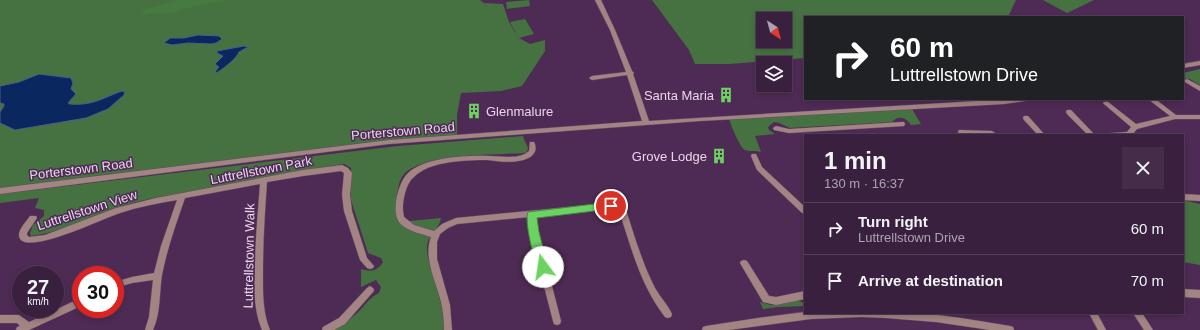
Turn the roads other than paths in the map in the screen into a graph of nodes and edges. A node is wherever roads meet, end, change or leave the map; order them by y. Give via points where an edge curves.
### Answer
1 (598, 0) edge
2 (1200, 63) edge
3 (1184, 66) edge
4 (631, 73) junction
5 (592, 78) dead end
6 (1187, 81) dead end
7 (1200, 89) edge
8 (1019, 100) edge
9 (1152, 100) edge
10 (1106, 103) dead end
11 (1069, 112) dead end
12 (1175, 117) junction
13 (1200, 117) edge
14 (1026, 118) dead end
15 (646, 123) junction
16 (902, 124) dead end
17 (1135, 127) junction
18 (776, 128) dead end
19 (827, 128) junction
20 (961, 132) dead end
21 (992, 133) dead end
22 (830, 134) edge
23 (979, 134) edge
24 (1041, 134) edge
25 (1091, 134) edge
26 (1130, 134) edge
27 (532, 144) dead end
28 (754, 156) dead end
29 (264, 181) junction
30 (0, 191) edge
31 (1184, 197) edge
32 (181, 198) junction
33 (1200, 199) edge
34 (804, 210) edge
35 (532, 214) junction
36 (33, 218) dead end
37 (436, 235) junction
38 (744, 263) dead end
39 (370, 266) dead end
40 (158, 276) junction
41 (124, 282) edge
42 (370, 290) dead end
43 (1184, 294) edge
44 (1200, 294) edge
45 (804, 295) edge
46 (72, 306) edge
47 (668, 314) dead end
48 (811, 314) edge
49 (1094, 314) edge
50 (1138, 314) edge
51 (0, 319) edge
52 (557, 321) dead end
53 (23, 328) edge
54 (149, 330) edge
55 (266, 330) edge
56 (326, 330) edge
57 (448, 330) edge
58 (706, 330) edge
59 (1010, 330) edge
60 (1102, 330) edge
61 (1149, 330) edge

1 - 4 street
2 - 3 street
4 - 5 street
4 - 15 street
6 - 7 street
8 - 15 street, Porterstown Road
9 - 12 street
10 - 17 street
11 - 25 street
12 - 13 street
12 - 17 street
14 - 24 street
15 - 30 street, Porterstown Road via 390,142
16 - 19 street
17 - 26 street
18 - 19 street via 789,131
19 - 22 street
20 - 23 street
21 - 23 street
27 - 37 street via 531,153 526,157 448,162 427,165 416,170 408,178 402,191 400,217 407,225
28 - 34 street via 760,168
29 - 32 street, Luttrellstown Park
29 - 39 street, Luttrellstown Park via 319,171 342,168 346,170 348,210 364,260
29 - 55 street, Luttrellstown Walk via 259,296 261,320
31 - 33 street
32 - 36 street, Luttrellstown View via 132,207 54,235 28,240 23,237 23,232
32 - 40 street
35 - 37 street via 456,221
35 - 47 street via 611,206 619,208 623,213 636,254 660,306
35 - 52 street via 534,232
37 - 57 street via 432,247 445,303
38 - 45 street via 766,299 776,301
40 - 41 street
40 - 54 street via 153,319
42 - 56 street via 342,321
43 - 44 street
46 - 53 street
48 - 58 street
48 - 59 street via 897,315 964,321
49 - 60 street
50 - 61 street
51 - 53 street via 19,319

